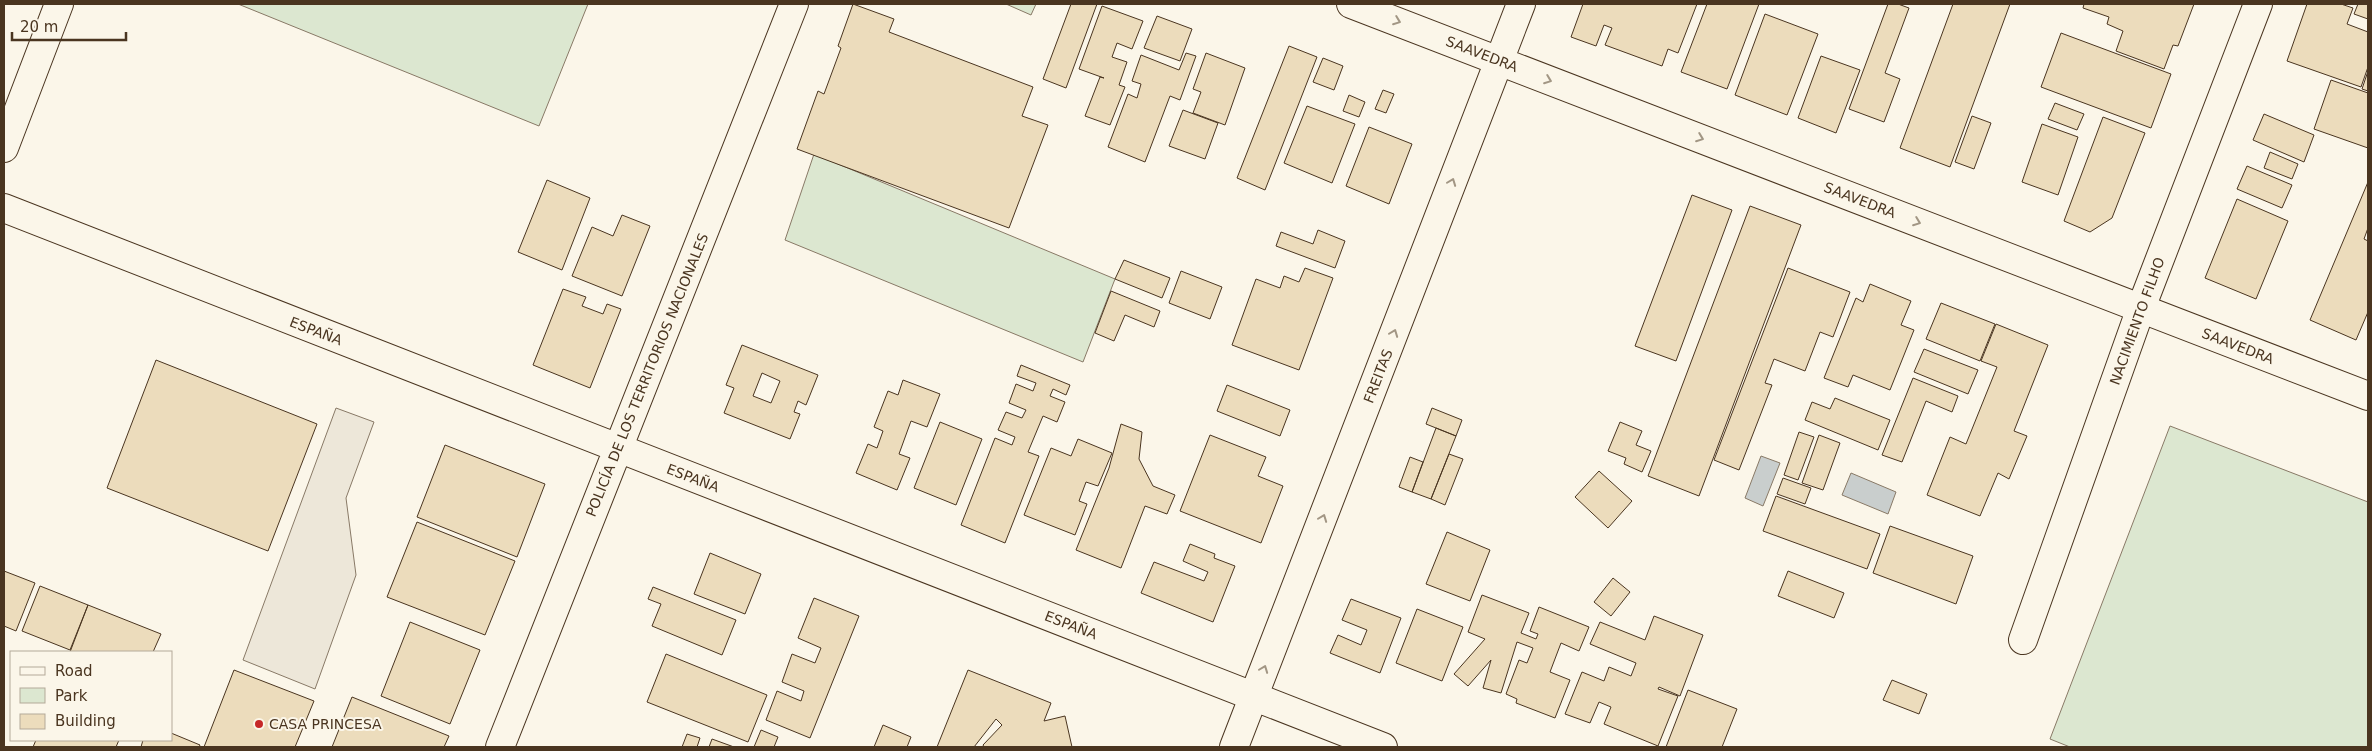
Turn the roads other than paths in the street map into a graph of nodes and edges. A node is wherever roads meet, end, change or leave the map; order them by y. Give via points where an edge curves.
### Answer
1 (59, 4) edge
2 (794, 4) edge
3 (1351, 4) edge
4 (1521, 4) edge
5 (2258, 4) edge
6 (1499, 61) junction
7 (4, 148) edge
8 (4, 208) edge
9 (2141, 308) junction
10 (2368, 396) edge
11 (618, 449) junction
12 (2022, 640) dead end
13 (1254, 696) junction
14 (500, 747) edge
15 (1234, 747) edge
16 (1383, 747) edge

1 - 7 street
2 - 11 street, POLICÍA DE LOS TERRITORIOS NACIONALES
3 -> 6 street, SAAVEDRA
4 - 6 street, FREITAS
5 - 9 street, NACIMIENTO FILHO
6 -> 9 street, SAAVEDRA
13 -> 6 street, FREITAS
8 - 11 street, ESPAÑA
9 - 10 street, SAAVEDRA
9 - 12 street, NACIMIENTO FILHO
11 - 13 street, ESPAÑA
11 - 14 street, POLICÍA DE LOS TERRITORIOS NACIONALES
13 - 15 street, FREITAS
13 - 16 street, ESPAÑA

